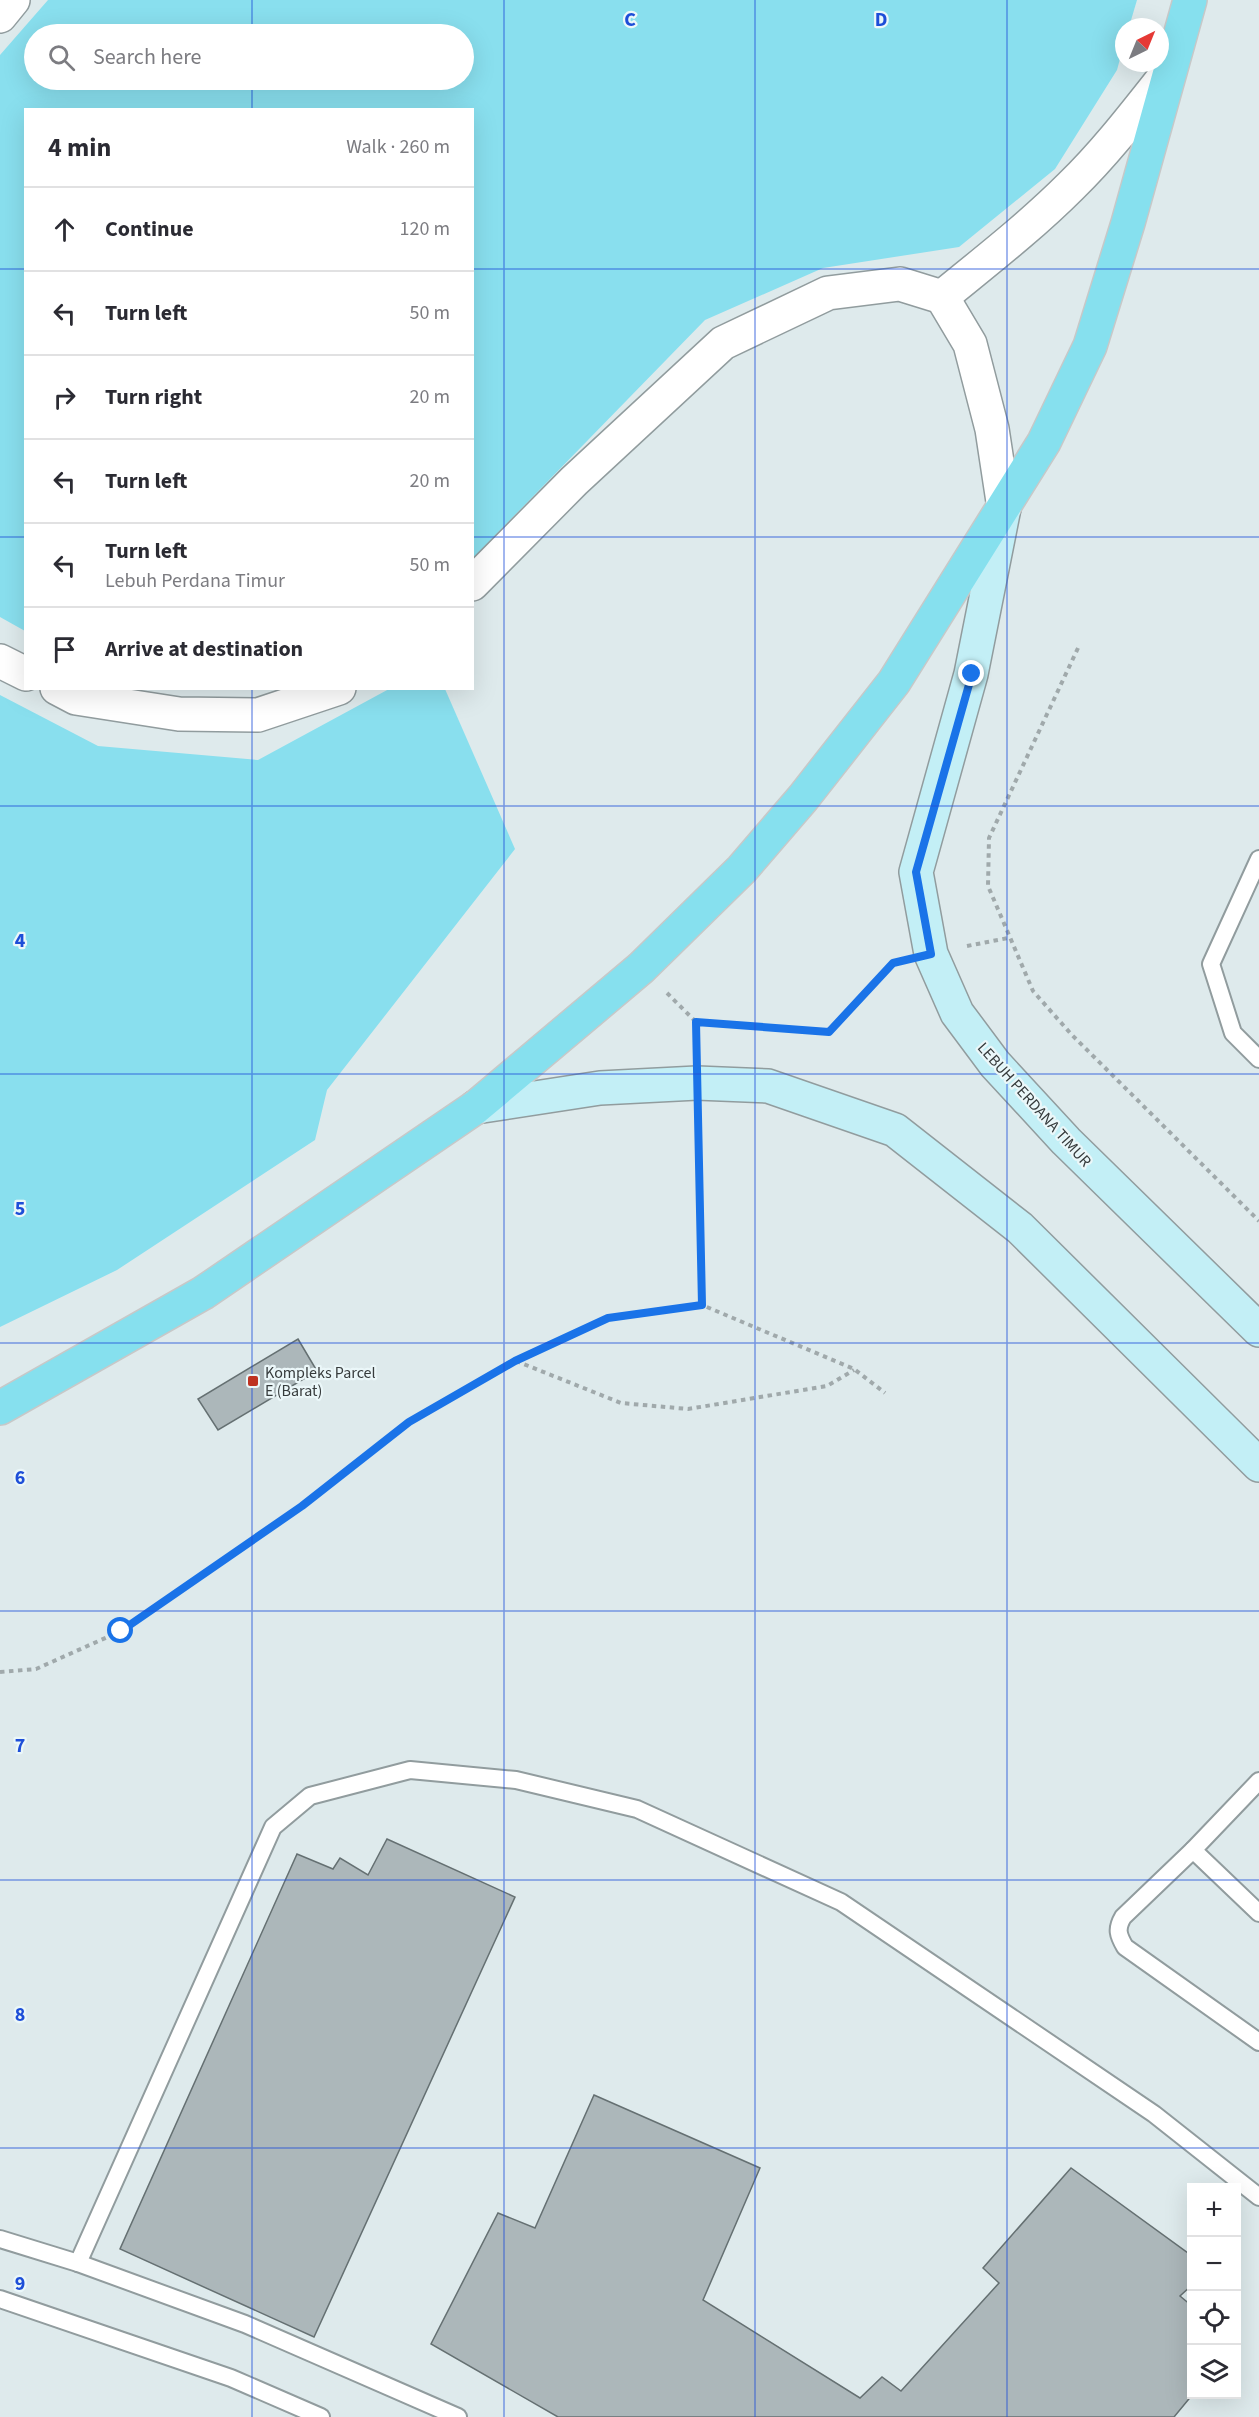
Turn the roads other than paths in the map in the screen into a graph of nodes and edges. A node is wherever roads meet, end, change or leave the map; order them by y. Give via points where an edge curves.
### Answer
1 (13, 0) edge
2 (1190, 0) edge
3 (0, 16) edge
4 (1169, 70) edge
5 (1167, 72) edge
6 (1168, 72) edge
7 (942, 297) junction
8 (1004, 508) junction
9 (474, 582) edge
10 (0, 661) edge
11 (24, 673) edge
12 (61, 690) edge
13 (333, 690) edge
14 (1259, 859) edge
15 (1259, 1059) edge
16 (476, 1107) junction
17 (1259, 1330) edge
18 (0, 1408) edge
19 (1259, 1465) edge
20 (1256, 1790) edge
21 (1193, 1850) junction
22 (1259, 1913) edge
23 (1259, 2042) edge
24 (1259, 2197) edge
25 (0, 2239) edge
26 (78, 2263) junction
27 (0, 2299) edge
28 (321, 2417) edge
29 (458, 2417) edge

1 - 3 street
2 - 4 main road
5 - 7 street via 1072,186
6 - 8 main road via 1090,345 1044,442
7 - 8 street via 970,344 992,429
7 - 9 street via 900,284 828,293 723,343 574,481
8 - 16 main road via 894,682 742,869 641,968
8 - 17 main road, LEBUH PERDANA TIMUR via 972,674 916,872 931,954 957,1013 995,1064 1066,1141
10 - 11 street
12 - 13 street via 76,698 178,714 247,715 258,715
14 - 15 lane via 1211,964 1233,1033
16 - 18 main road via 195,1298
16 - 19 main road via 600,1088 697,1083 768,1086 895,1130 1020,1228
20 - 21 lane
21 - 22 lane
21 - 23 lane via 1123,1917 1118,1935 1125,1947
24 - 26 lane via 1154,2114 841,1902 637,1809 516,1780 410,1770 310,1796 273,1827
25 - 26 lane
26 - 29 lane via 244,2324
27 - 28 lane via 231,2378

